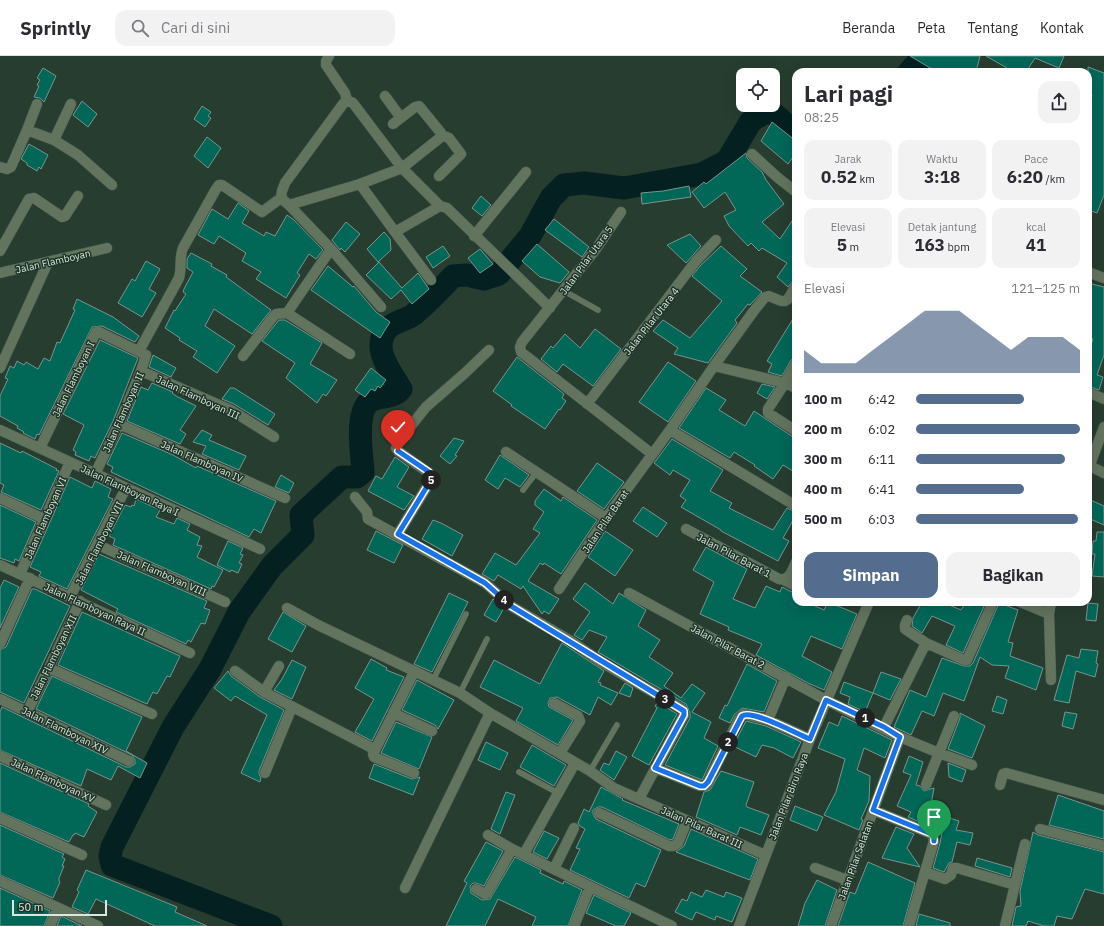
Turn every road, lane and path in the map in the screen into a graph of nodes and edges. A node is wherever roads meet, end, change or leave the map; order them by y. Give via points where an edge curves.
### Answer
1 (329, 56) edge
2 (385, 96) dead end
3 (347, 100) junction
4 (37, 104) dead end
5 (71, 104) dead end
6 (27, 130) junction
7 (441, 135) junction
8 (54, 140) junction
9 (752, 154) dead end
10 (0, 167) edge
11 (402, 168) junction
12 (526, 172) dead end
13 (439, 176) dead end
14 (360, 184) junction
15 (112, 185) dead end
16 (792, 189) edge
17 (78, 196) dead end
18 (285, 201) junction
19 (440, 206) junction
20 (621, 212) dead end
21 (395, 232) junction
22 (474, 236) junction
23 (716, 240) dead end
24 (107, 248) dead end
25 (331, 249) junction
26 (0, 251) edge
27 (48, 262) junction
28 (0, 273) edge
29 (1092, 274) edge
30 (1104, 278) edge
31 (431, 280) dead end
32 (564, 291) junction
33 (792, 292) edge
34 (381, 307) dead end
35 (550, 308) junction
36 (598, 310) dead end
37 (287, 313) junction
38 (489, 350) dead end
39 (139, 351) junction
40 (350, 354) dead end
41 (243, 356) dead end
42 (714, 366) junction
43 (0, 368) edge
44 (792, 370) edge
45 (141, 371) junction
46 (785, 382) junction
47 (792, 386) edge
48 (1092, 394) edge
49 (1104, 399) edge
50 (587, 404) junction
51 (119, 424) junction
52 (1104, 427) edge
53 (792, 428) edge
54 (0, 430) edge
55 (670, 430) junction
56 (274, 437) dead end
57 (40, 448) junction
58 (506, 452) dead end
59 (1092, 453) edge
60 (652, 454) junction
61 (70, 462) junction
62 (1092, 469) edge
63 (536, 473) junction
64 (1104, 473) edge
65 (95, 474) junction
66 (126, 488) junction
67 (523, 490) dead end
68 (355, 497) dead end
69 (0, 498) edge
70 (285, 498) dead end
71 (792, 504) edge
72 (606, 518) junction
73 (44, 519) junction
74 (686, 529) dead end
75 (398, 534) junction
76 (98, 545) junction
77 (260, 549) dead end
78 (0, 565) edge
79 (792, 571) edge
80 (20, 574) junction
81 (30, 578) junction
82 (784, 580) junction
83 (792, 584) edge
84 (559, 589) dead end
85 (629, 593) dead end
86 (70, 597) junction
87 (80, 602) junction
88 (225, 602) dead end
89 (867, 606) edge
90 (991, 606) edge
91 (1030, 606) edge
92 (1050, 606) edge
93 (287, 608) dead end
94 (466, 614) dead end
95 (1049, 614) junction
96 (907, 620) dead end
97 (487, 639) dead end
98 (926, 643) junction
99 (0, 644) edge
100 (190, 653) dead end
101 (278, 666) dead end
102 (49, 668) junction
103 (235, 671) dead end
104 (414, 672) junction
105 (786, 677) junction
106 (433, 680) junction
107 (1051, 680) dead end
108 (264, 692) junction
109 (460, 693) junction
110 (0, 699) edge
111 (826, 700) junction
112 (554, 702) dead end
113 (292, 706) junction
114 (26, 712) junction
115 (393, 713) junction
116 (490, 713) junction
117 (152, 714) dead end
118 (954, 716) dead end
119 (768, 720) junction
120 (617, 724) dead end
121 (884, 727) junction
122 (432, 731) dead end
123 (900, 737) junction
124 (810, 739) junction
125 (374, 749) junction
126 (560, 753) junction
127 (938, 753) junction
128 (0, 756) edge
129 (129, 761) dead end
130 (575, 763) junction
131 (972, 765) dead end
132 (655, 768) junction
133 (590, 771) junction
134 (519, 772) dead end
135 (264, 773) dead end
136 (414, 773) dead end
137 (926, 785) dead end
138 (1000, 785) dead end
139 (558, 793) junction
140 (640, 799) junction
141 (1104, 800) edge
142 (106, 805) dead end
143 (873, 810) junction
144 (599, 813) dead end
145 (0, 818) edge
146 (687, 821) junction
147 (574, 828) dead end
148 (1040, 829) dead end
149 (488, 835) dead end
150 (1025, 844) dead end
151 (1104, 846) edge
152 (512, 849) junction
153 (524, 854) junction
154 (82, 855) dead end
155 (765, 855) junction
156 (815, 868) dead end
157 (554, 869) junction
158 (925, 872) junction
159 (847, 880) junction
160 (0, 881) edge
161 (1015, 885) junction
162 (590, 887) junction
163 (406, 888) dead end
164 (476, 889) dead end
165 (58, 908) junction
166 (50, 926) edge
167 (98, 926) edge
168 (574, 926) edge
169 (672, 926) edge
170 (739, 926) edge
171 (831, 926) edge
172 (909, 926) edge
173 (1006, 926) edge

1 - 3 street via 326,65
2 - 7 street via 397,121 415,106 420,106
3 - 11 street via 353,103
3 - 18 street via 285,183 282,191
4 - 6 street
5 - 8 street
6 - 8 street
6 - 10 street via 11,167
7 - 11 street via 440,139
7 - 13 street via 448,138 461,154
8 - 15 street via 78,155
9 - 16 street
11 - 14 street
11 - 19 street
12 - 22 street
14 - 18 street
14 - 21 street
17 - 26 street via 62,217 34,198 29,199
18 - 25 street
18 - 39 street via 262,212 219,185 183,248 179,278
19 - 21 street
19 - 22 street via 447,208
20 - 32 street, Jalan Pilar Utara 5
21 - 31 street
22 - 35 street
23 - 50 street, Jalan Pilar Utara 4 via 693,265
24 - 27 street, Jalan Flamboyan
25 - 34 street
25 - 37 street
27 - 28 street, Jalan Flamboyan
27 - 43 street
29 - 30 street
32 - 35 street, Jalan Pilar Utara 5
32 - 36 lane
33 - 42 street, Jalan Pilar Barat via 785,301 765,297
35 - 50 street, Jalan Pilar Utara 5 via 522,342 521,352
37 - 40 street
37 - 41 street via 276,314
38 - 75 street via 426,407 399,441 396,448 398,451 429,472 431,480
39 - 45 street, Jalan Flamboyan II via 146,355
39 - 57 street, Jalan Flamboyan I via 96,332
42 - 46 street
42 - 55 street, Jalan Pilar Barat
44 - 46 street
45 - 51 street, Jalan Flamboyan II
45 - 56 street, Jalan Flamboyan III via 231,410
46 - 47 street
46 - 53 street via 768,413
48 - 49 street
50 - 60 street
51 - 65 street, Jalan Flamboyan II
51 - 70 street, Jalan Flamboyan IV
52 - 59 street
54 - 57 street, Jalan Flamboyan Raya I
55 - 60 street, Jalan Pilar Barat
55 - 71 street
57 - 61 street, Jalan Flamboyan Raya I
58 - 63 street
60 - 72 street, Jalan Pilar Barat
61 - 65 street, Jalan Flamboyan Raya I
61 - 73 street, Jalan Flamboyan VI
62 - 64 street
63 - 67 lane
63 - 72 street
65 - 66 street, Jalan Flamboyan Raya I
66 - 76 street, Jalan Flamboyan VII
66 - 77 street, Jalan Flamboyan Raya I
68 - 75 street via 367,512 368,519
69 - 73 street
72 - 84 street, Jalan Pilar Barat
73 - 80 street, Jalan Flamboyan VI
74 - 82 street, Jalan Pilar Barat 1 via 779,580
75 - 132 street via 485,583 511,606 682,709 684,715
76 - 86 street, Jalan Flamboyan VII
76 - 88 street, Jalan Flamboyan VIII
78 - 80 street, Jalan Flamboyan Raya II
79 - 82 street
80 - 81 street, Jalan Flamboyan Raya II
81 - 86 street, Jalan Flamboyan Raya II
81 - 99 street
82 - 83 street, Jalan Pilar Barat 1
85 - 105 street, Jalan Pilar Barat 2
86 - 87 street, Jalan Flamboyan Raya II
87 - 100 street, Jalan Flamboyan Raya II
87 - 102 street, Jalan Flamboyan XII
89 - 111 street, Jalan Pilar Biru Raya
90 - 98 street via 967,660
91 - 95 street
92 - 95 street
93 - 104 street, Jalan Pilar Barat III
94 - 106 lane
95 - 107 street
96 - 98 street via 906,630
97 - 109 lane
98 - 121 street
101 - 108 street
102 - 114 street, Jalan Flamboyan XII
102 - 117 street
103 - 108 street
104 - 106 street, Jalan Pilar Barat III
104 - 115 street
105 - 111 street, Jalan Pilar Barat 2
105 - 119 street
106 - 109 street, Jalan Pilar Barat III
108 - 113 street
109 - 116 street, Jalan Pilar Barat III
110 - 114 street, Jalan Flamboyan XIV
111 - 121 street
111 - 124 street, Jalan Pilar Biru Raya
112 - 126 street via 580,718
113 - 125 street
113 - 135 street
114 - 129 street, Jalan Flamboyan XIV
115 - 122 street
115 - 125 street
116 - 126 street, Jalan Pilar Barat III
116 - 163 street
118 - 127 street
119 - 124 street
119 - 132 street via 747,714 742,716 704,786
120 - 133 lane
121 - 123 street
123 - 127 street
123 - 143 street, Jalan Pilar Selatan
124 - 155 street, Jalan Pilar Biru Raya
125 - 136 street via 374,756
126 - 130 street, Jalan Pilar Barat III
127 - 131 street
127 - 137 street
128 - 142 street, Jalan Flamboyan XV
130 - 133 street, Jalan Pilar Barat III
130 - 139 street
132 - 140 street
133 - 140 street, Jalan Pilar Barat III via 614,788
134 - 139 lane
138 - 141 street via 1003,774 1006,773
139 - 153 street
140 - 146 street, Jalan Pilar Barat III
143 - 158 street via 932,834 934,841
143 - 159 street, Jalan Pilar Selatan
144 - 146 street via 669,846 678,843
145 - 154 street
146 - 155 street, Jalan Pilar Barat III
147 - 157 street
148 - 151 street
149 - 152 street
150 - 161 street
152 - 153 street
152 - 164 street via 487,893
153 - 157 street
155 - 170 street, Jalan Pilar Biru Raya
156 - 159 street
157 - 162 street
158 - 161 street via 945,878 951,875 953,868 957,868
158 - 172 street
159 - 171 street, Jalan Pilar Selatan
160 - 165 street
161 - 173 street
162 - 168 street
162 - 169 street
165 - 166 street
165 - 167 street

